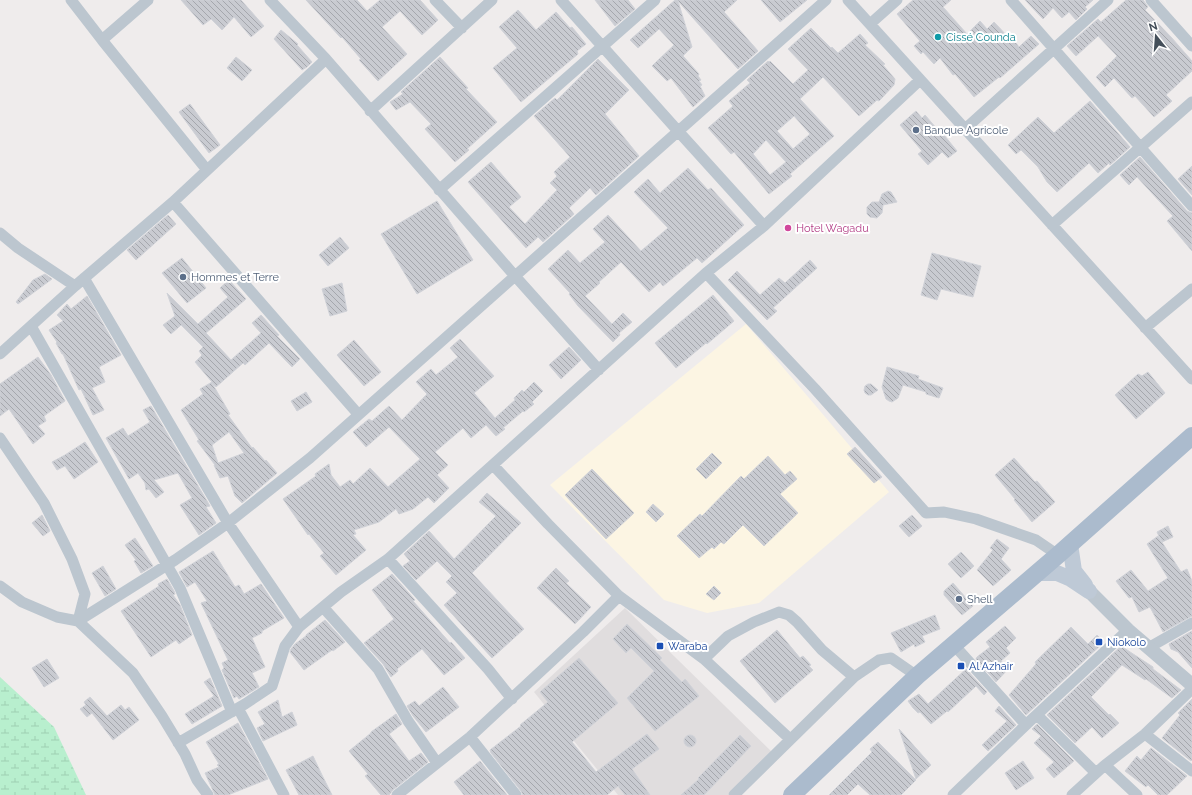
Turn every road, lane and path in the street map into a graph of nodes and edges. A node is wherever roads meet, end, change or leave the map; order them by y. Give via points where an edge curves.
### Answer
1 (71, 0) edge
2 (148, 0) edge
3 (270, 0) edge
4 (435, 0) edge
5 (492, 0) edge
6 (562, 0) edge
7 (655, 0) edge
8 (826, 0) edge
9 (848, 0) edge
10 (897, 0) edge
11 (1011, 0) edge
12 (1108, 0) edge
13 (1151, 0) edge
14 (870, 24) junction
15 (462, 28) junction
16 (102, 40) junction
17 (603, 46) junction
18 (1192, 46) edge
19 (1054, 48) junction
20 (326, 59) junction
21 (920, 80) junction
22 (1192, 102) edge
23 (370, 111) junction
24 (965, 129) junction
25 (678, 131) junction
26 (1141, 147) junction
27 (208, 170) junction
28 (439, 190) junction
29 (173, 202) junction
30 (1192, 206) edge
31 (1052, 225) junction
32 (764, 226) junction
33 (0, 233) edge
34 (706, 273) junction
35 (515, 276) junction
36 (84, 278) junction
37 (75, 286) junction
38 (1192, 289) edge
39 (31, 326) junction
40 (1145, 328) junction
41 (0, 354) edge
42 (599, 370) junction
43 (1192, 379) edge
44 (358, 414) junction
45 (1192, 436) edge
46 (0, 438) edge
47 (493, 465) junction
48 (228, 523) junction
49 (1064, 550) junction
50 (388, 559) junction
51 (168, 565) junction
52 (1038, 573) junction
53 (0, 586) edge
54 (1089, 591) junction
55 (619, 596) junction
56 (324, 607) junction
57 (78, 621) junction
58 (1192, 623) edge
59 (299, 627) junction
60 (1128, 630) junction
61 (954, 645) junction
62 (1148, 648) junction
63 (704, 659) junction
64 (917, 676) junction
65 (854, 677) junction
66 (1192, 685) edge
67 (1192, 689) edge
68 (512, 699) junction
69 (235, 710) junction
70 (1037, 715) junction
71 (1026, 725) junction
72 (1145, 734) junction
73 (470, 737) junction
74 (790, 739) junction
75 (178, 743) junction
76 (437, 763) junction
77 (1105, 765) junction
78 (1192, 771) edge
79 (1096, 773) junction
80 (801, 792) edge
81 (208, 795) edge
82 (284, 795) edge
83 (397, 795) edge
84 (516, 795) edge
85 (734, 795) edge
86 (953, 795) edge
87 (1072, 795) edge
88 (1136, 795) edge

1 - 16 street
2 - 16 street
3 - 20 street
4 - 15 street
5 - 15 street
6 - 17 street
7 - 17 street
8 - 25 street
9 - 14 street
10 - 14 street
11 - 19 street
12 - 19 street
13 - 18 street
14 - 21 street
15 - 23 street
16 - 27 street
17 - 25 street
17 - 28 street
19 - 24 street
19 - 26 street
20 - 23 street
20 - 27 street
21 - 24 street
21 - 32 street
22 - 26 street
23 - 28 street
24 - 31 street
25 - 32 street
25 - 35 street
26 - 30 street
26 - 31 street
27 - 29 street
28 - 35 street
29 - 36 street
29 - 44 street
31 - 40 street
32 - 34 street
33 - 37 street
34 - 42 street
34 - 49 street via 926,513 944,512 976,519
35 - 42 street
35 - 44 street
36 - 37 street
36 - 48 street
37 - 39 street
38 - 40 street
39 - 41 street
39 - 51 street
40 - 43 street
42 - 47 street
44 - 48 street via 310,458
45 - 49 main road
46 - 57 street via 44,503 72,559 85,594
47 - 50 street
47 - 55 street
48 - 51 street
48 - 59 street
49 - 52 main road
49 - 54 main road via 1074,571
50 - 56 street
50 - 68 street
51 - 57 street
51 - 69 street
52 - 54 main road via 1057,573
52 - 61 main road
53 - 57 street via 22,602 57,617
54 - 60 street
55 - 63 street
55 - 68 street
56 - 59 street
56 - 76 street via 378,669 408,721
57 - 75 street via 133,673
58 - 62 street
59 - 69 street via 285,646 272,686
60 - 62 street
60 - 70 street
61 - 64 main road
61 - 71 street
62 - 66 street
63 - 65 street via 728,636 779,612 789,615 798,622 822,650
63 - 74 street
64 - 65 street via 891,658 879,660
64 - 80 main road
65 - 74 street
67 - 72 street
68 - 73 street
69 - 75 street
69 - 82 street
70 - 71 street
70 - 79 street
71 - 86 street
72 - 77 street
72 - 78 street
73 - 76 street
73 - 84 street
74 - 85 street
75 - 81 street via 197,780
76 - 83 street
77 - 79 street
77 - 88 street
79 - 87 street

